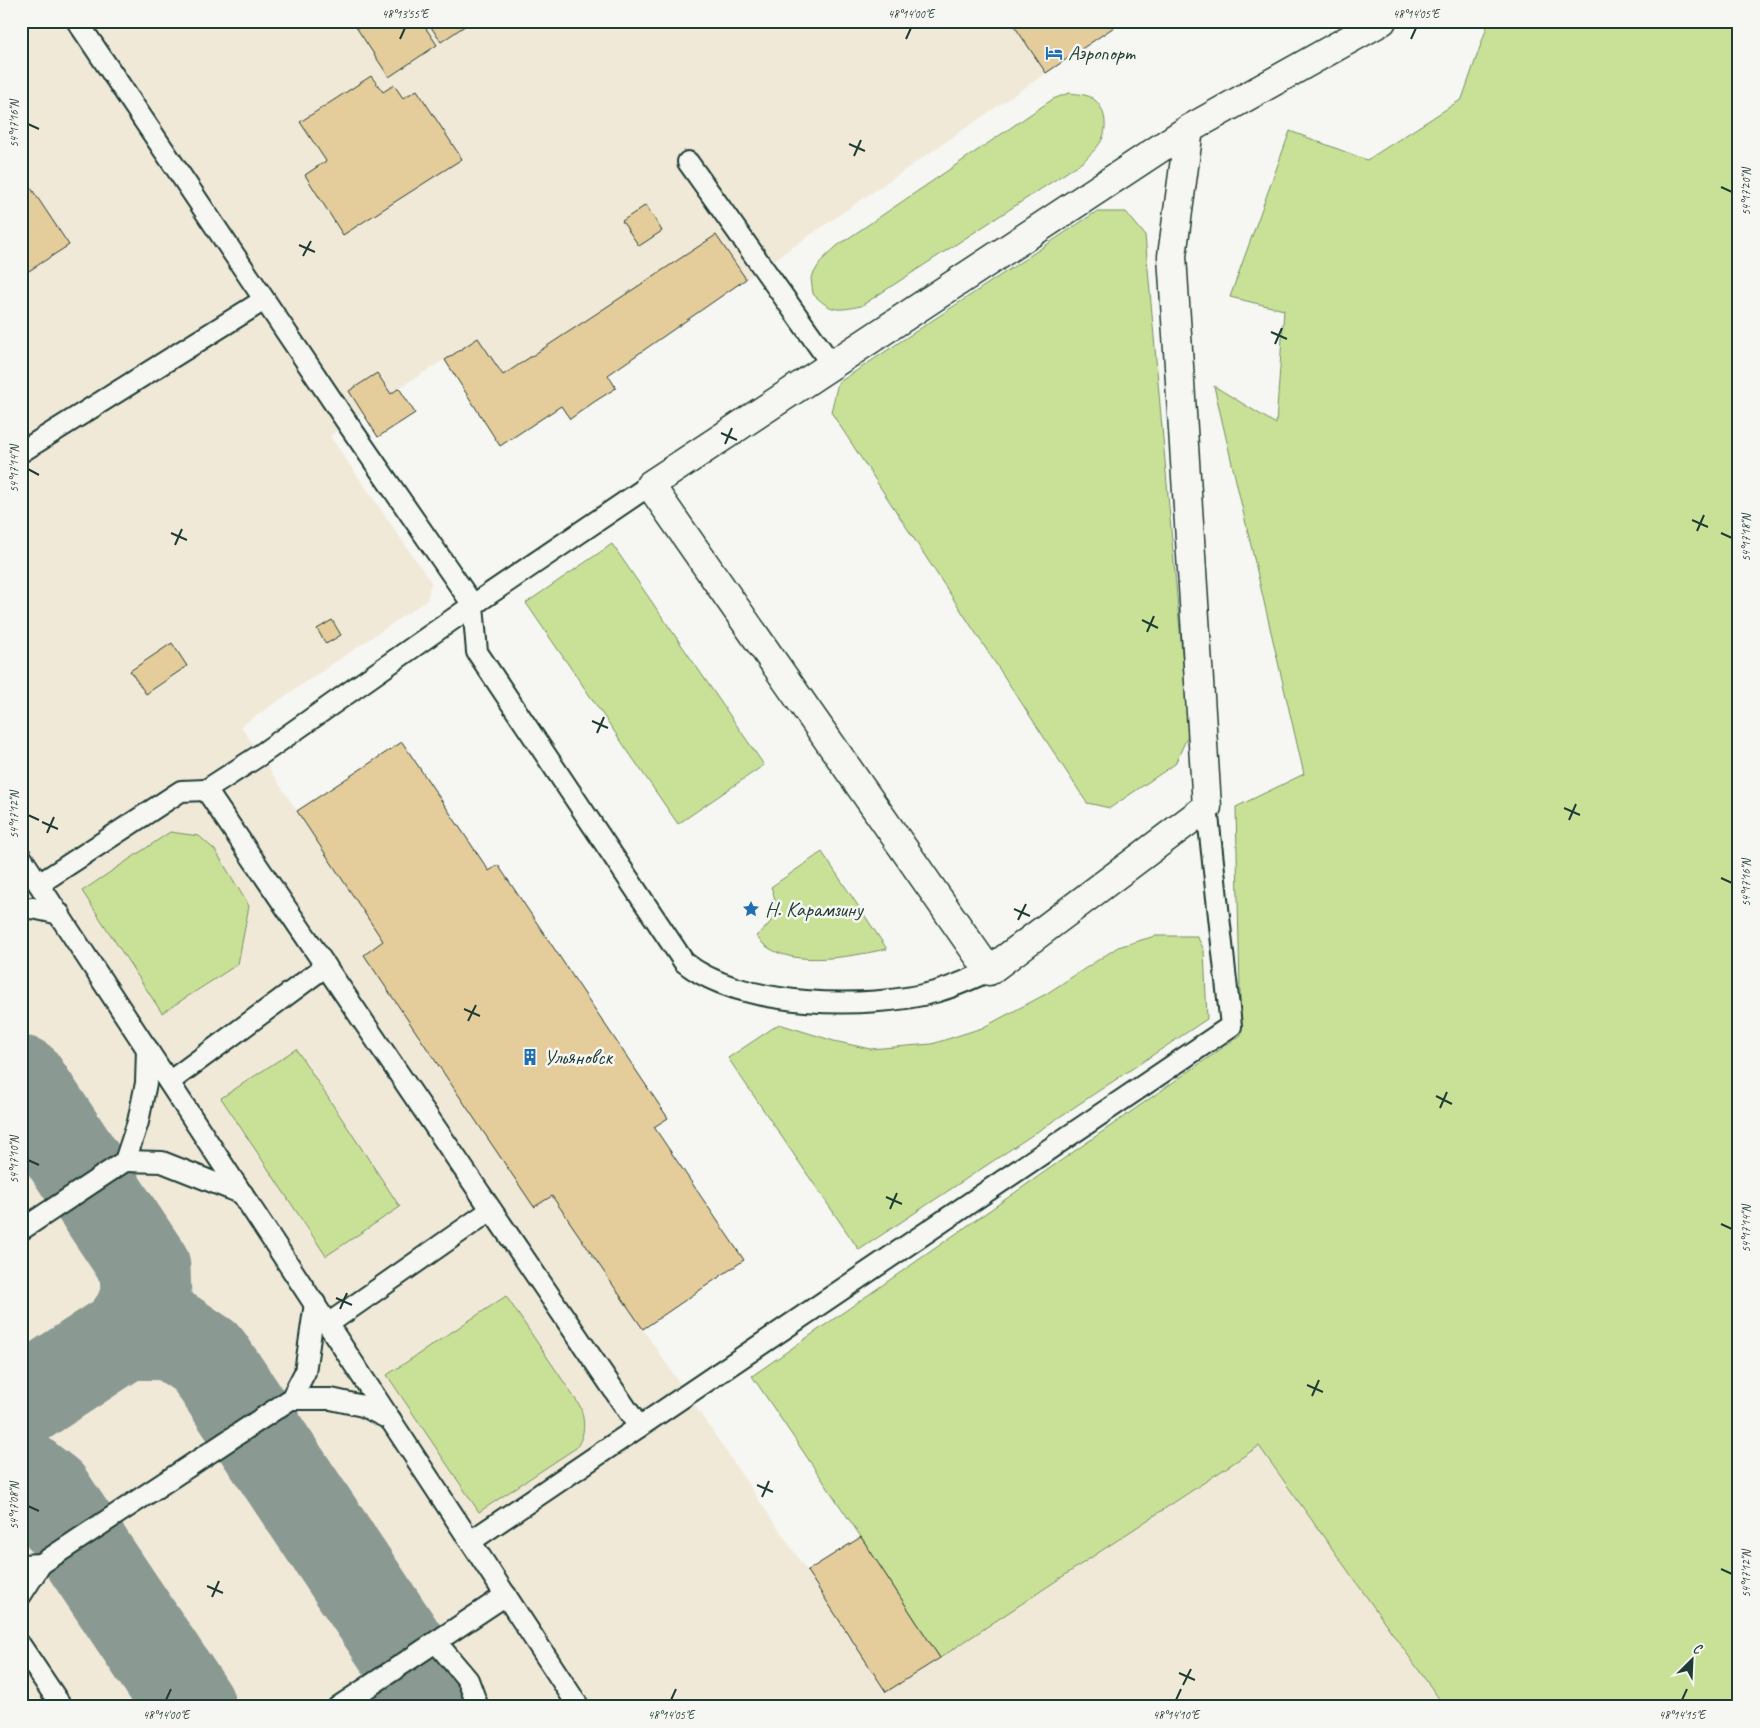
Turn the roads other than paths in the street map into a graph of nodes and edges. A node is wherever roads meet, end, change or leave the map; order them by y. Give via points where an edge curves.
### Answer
1 (77, 21) edge
2 (1382, 21) edge
3 (1189, 129) junction
4 (688, 162) dead end
5 (264, 300) junction
6 (832, 365) junction
7 (21, 452) edge
8 (650, 484) junction
9 (474, 605) junction
10 (206, 790) junction
11 (1206, 807) junction
12 (21, 856) edge
13 (39, 884) junction
14 (21, 909) edge
15 (60, 914) junction
16 (326, 966) junction
17 (989, 971) junction
18 (147, 1048) junction
19 (169, 1082) junction
20 (125, 1161) junction
21 (243, 1194) junction
22 (491, 1210) junction
23 (21, 1230) edge
24 (315, 1303) junction
25 (328, 1324) junction
26 (292, 1399) junction
27 (392, 1420) junction
28 (639, 1426) junction
29 (471, 1541) junction
30 (41, 1564) junction
31 (21, 1565) edge
32 (21, 1595) edge
33 (506, 1595) junction
34 (436, 1642) junction
35 (21, 1646) edge
36 (62, 1707) edge
37 (338, 1707) edge
38 (478, 1707) edge
39 (579, 1707) edge

1 - 5 lane
2 - 3 street
3 - 6 street
3 - 11 street via 1172,256
4 - 6 lane
5 - 7 lane
5 - 9 lane
6 - 8 street
8 - 9 lane
8 - 17 street
9 - 10 lane
9 - 17 lane via 477,652 679,955 694,970 750,993 805,1001 850,1002 934,992 963,984
10 - 13 lane via 181,791
10 - 16 lane
11 - 17 street
11 - 28 lane via 1230,1026
12 - 13 lane
13 - 15 lane
14 - 15 lane via 33,908
15 - 18 lane
16 - 19 lane
16 - 22 lane
18 - 19 lane
18 - 20 lane via 146,1083
19 - 21 lane
20 - 21 lane via 162,1162
20 - 23 lane
21 - 24 lane
22 - 25 lane
22 - 28 lane
24 - 25 lane
24 - 26 lane via 305,1372
25 - 27 lane
26 - 27 lane via 331,1399 363,1406
26 - 30 lane
27 - 29 lane
28 - 29 lane
29 - 33 lane
30 - 31 lane
30 - 32 lane
33 - 34 lane
33 - 39 lane
34 - 37 lane
34 - 38 lane via 468,1680
35 - 36 lane

